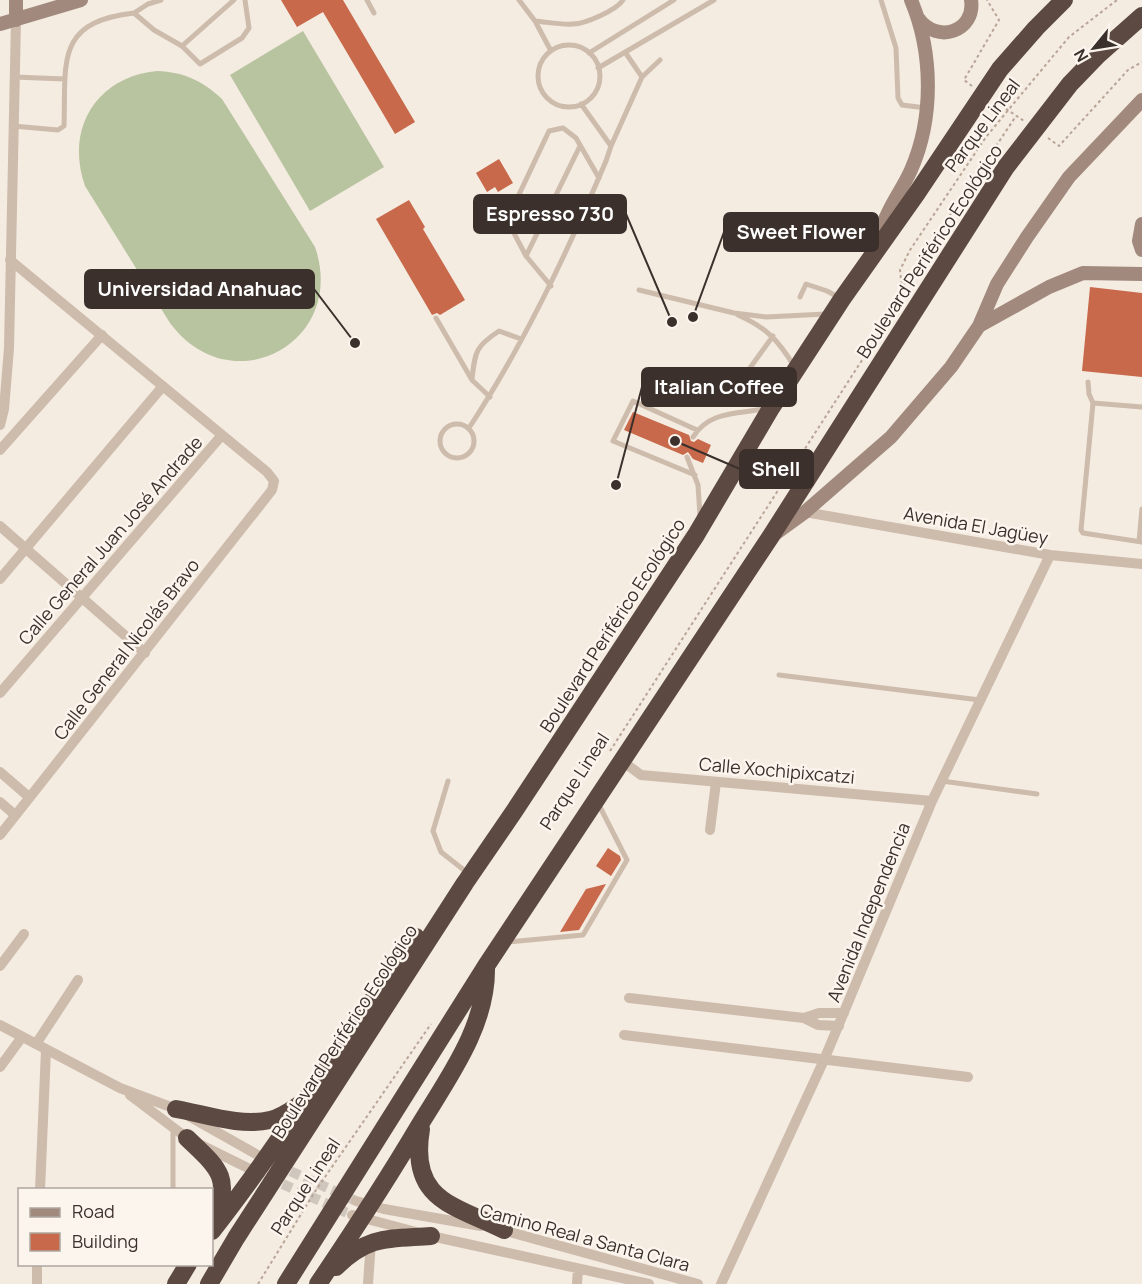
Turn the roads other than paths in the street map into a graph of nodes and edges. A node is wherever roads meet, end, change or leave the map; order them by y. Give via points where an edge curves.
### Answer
1 (16, 0) edge
2 (81, 0) edge
3 (161, 0) edge
4 (234, 0) edge
5 (245, 0) edge
6 (367, 0) edge
7 (519, 0) edge
8 (623, 0) edge
9 (674, 0) edge
10 (714, 0) edge
11 (881, 0) edge
12 (911, 0) edge
13 (971, 0) edge
14 (1064, 0) edge
15 (134, 13) junction
16 (374, 13) dead end
17 (917, 16) junction
18 (1140, 19) edge
19 (16, 20) junction
20 (535, 21) junction
21 (0, 24) edge
22 (182, 46) junction
23 (551, 51) junction
24 (625, 52) junction
25 (589, 53) junction
26 (660, 60) dead end
27 (598, 68) junction
28 (14, 77) junction
29 (642, 77) junction
30 (65, 79) junction
31 (1142, 100) edge
32 (581, 104) junction
33 (926, 108) junction
34 (13, 126) junction
35 (580, 146) junction
36 (611, 146) junction
37 (599, 178) junction
38 (804, 225) dead end
39 (1142, 225) edge
40 (1142, 250) edge
41 (875, 251) junction
42 (526, 256) junction
43 (10, 260) junction
44 (1142, 274) edge
45 (550, 286) junction
46 (639, 290) dead end
47 (800, 297) dead end
48 (837, 307) junction
49 (734, 313) junction
50 (436, 318) dead end
51 (979, 326) junction
52 (102, 336) junction
53 (773, 336) junction
54 (521, 339) junction
55 (796, 370) junction
56 (472, 380) junction
57 (1088, 382) dead end
58 (163, 386) junction
59 (490, 397) junction
60 (776, 401) junction
61 (1093, 403) junction
62 (1142, 406) edge
63 (0, 424) edge
64 (469, 428) junction
65 (697, 430) junction
66 (222, 435) junction
67 (693, 437) dead end
68 (0, 450) edge
69 (687, 457) dead end
70 (695, 476) junction
71 (1142, 509) edge
72 (805, 512) junction
73 (0, 526) edge
74 (696, 535) junction
75 (771, 536) junction
76 (1141, 541) edge
77 (26, 549) junction
78 (1050, 555) junction
79 (1142, 564) edge
80 (0, 579) edge
81 (82, 598) junction
82 (145, 653) junction
83 (779, 675) dead end
84 (0, 693) edge
85 (980, 700) junction
86 (615, 757) junction
87 (0, 772) edge
88 (448, 781) dead end
89 (942, 781) junction
90 (716, 782) junction
91 (1037, 794) dead end
92 (29, 797) junction
93 (596, 800) junction
94 (932, 801) junction
95 (0, 802) edge
96 (15, 815) junction
97 (710, 830) dead end
98 (0, 836) edge
99 (467, 879) junction
100 (24, 934) dead end
101 (503, 942) junction
102 (0, 966) edge
103 (486, 966) junction
104 (78, 980) dead end
105 (629, 998) dead end
106 (844, 1013) junction
107 (804, 1018) junction
108 (0, 1025) edge
109 (839, 1026) junction
110 (624, 1035) dead end
111 (22, 1037) junction
112 (41, 1047) junction
113 (824, 1060) junction
114 (0, 1067) edge
115 (968, 1077) dead end
116 (120, 1088) junction
117 (306, 1101) junction
118 (176, 1109) junction
119 (424, 1118) junction
120 (180, 1133) junction
121 (264, 1167) junction
122 (40, 1188) edge
123 (173, 1188) edge
124 (361, 1210) junction
125 (213, 1222) edge
126 (213, 1230) edge
127 (504, 1230) junction
128 (431, 1236) junction
129 (371, 1241) junction
130 (37, 1266) edge
131 (187, 1266) edge
132 (578, 1269) junction
133 (598, 1279) edge
134 (318, 1283) edge
135 (37, 1284) edge
136 (176, 1284) edge
137 (208, 1284) edge
138 (286, 1284) edge
139 (368, 1284) edge
140 (577, 1284) edge
141 (648, 1284) edge
142 (697, 1284) edge
143 (721, 1284) edge

1 - 19 street
2 - 19 street
3 - 15 lane
4 - 22 lane
5 - 22 lane via 249,28 242,38 200,64
6 - 16 lane
7 - 20 lane
8 - 20 lane via 599,16 575,24
9 - 25 lane
10 - 24 lane
11 - 33 lane via 896,48 898,98 902,105
12 - 17 street
13 - 17 street via 972,10 967,19 946,34 934,32
14 - 41 highway, Boulevard Periférico Ecológico via 1000,69
15 - 22 lane
15 - 30 lane via 114,15 85,27 71,42
17 - 33 street via 927,68
18 - 75 highway, Boulevard Periférico Ecológico via 1070,84 1006,167
19 - 21 street
19 - 28 street
20 - 23 lane
23 - 25 lane via 570,45
23 - 32 lane via 539,67 540,87 552,102 561,106
24 - 27 lane
24 - 29 lane
25 - 27 lane
26 - 29 lane
27 - 32 lane via 597,89
28 - 30 lane
28 - 34 street
29 - 36 lane
30 - 34 lane via 62,129
31 - 51 street via 1069,177 997,284
32 - 36 lane
33 - 41 street via 912,168 886,215
34 - 43 street
35 - 37 lane
35 - 42 lane
35 - 42 lane via 572,133 563,128 549,132 507,220
36 - 37 lane
37 - 45 lane
38 - 41 lane
39 - 40 street
41 - 48 highway, Boulevard Periférico Ecológico
42 - 45 lane
43 - 52 street
43 - 63 street via 9,348
44 - 51 street via 1083,273
45 - 54 lane
46 - 49 lane
47 - 48 lane via 806,284 827,291
48 - 49 lane via 766,317
48 - 55 highway, Boulevard Periférico Ecológico
49 - 53 lane
50 - 56 lane
51 - 72 street via 951,367 891,437
52 - 58 street
52 - 68 street
53 - 55 lane
53 - 60 lane via 747,372
54 - 56 lane via 500,331 481,343 475,354
54 - 59 lane
55 - 60 highway, Boulevard Periférico Ecológico
56 - 59 lane
57 - 61 lane
58 - 66 street
58 - 77 street
59 - 64 lane
60 - 65 lane via 715,417
60 - 74 highway, Boulevard Periférico Ecológico
61 - 62 lane
61 - 76 lane via 1081,530
64 - 64 lane via 450,425 442,432 440,443 444,452 453,458 464,457 472,450 474,439
65 - 67 lane
65 - 70 lane via 633,401 613,441
66 - 81 street, Calle General Juan José Andrade
66 - 82 street, Calle General Nicolás Bravo via 267,472 274,481 272,490
69 - 70 lane
70 - 74 lane via 701,507
71 - 76 lane
72 - 75 street
72 - 78 street, Avenida El Jagüey
73 - 77 street
74 - 99 highway, Boulevard Periférico Ecológico
75 - 86 highway, Boulevard Periférico Ecológico
77 - 80 street
77 - 81 street
78 - 79 street, Avenida El Jagüey
78 - 85 street, Avenida Independencia
81 - 82 street
81 - 84 street, Calle General Juan José Andrade
82 - 92 street, Calle General Nicolás Bravo
83 - 85 lane
85 - 89 street, Avenida Independencia
86 - 90 street, Calle Xochipixcatzi via 641,775
86 - 93 highway, Boulevard Periférico Ecológico
87 - 92 street
88 - 99 lane via 433,831 441,852
89 - 91 lane
89 - 94 street, Avenida Independencia
90 - 94 street, Calle Xochipixcatzi
90 - 97 street
92 - 96 street, Calle General Nicolás Bravo
93 - 101 highway, Boulevard Periférico Ecológico
93 - 101 lane via 627,860 583,935
94 - 106 street, Avenida Independencia
95 - 96 street
96 - 98 street, Calle General Nicolás Bravo
99 - 117 highway via 453,889 398,962
99 - 137 highway, Boulevard Periférico Ecológico
100 - 102 street
101 - 103 highway, Boulevard Periférico Ecológico
103 - 119 highway via 486,986 472,1032
103 - 138 highway, Boulevard Periférico Ecológico
104 - 112 street
105 - 107 street
106 - 107 street via 819,1012
106 - 109 street, Avenida Independencia
107 - 109 street via 818,1026
108 - 111 street
109 - 113 street, Avenida Independencia
110 - 113 street
111 - 112 street
111 - 114 street
112 - 116 street
112 - 122 street
113 - 115 street
113 - 143 street, Avenida Independencia
116 - 118 street
116 - 120 street
117 - 118 highway via 263,1121 232,1120
117 - 121 highway
118 - 121 street
119 - 124 highway
119 - 127 highway via 419,1139 420,1162 432,1192 449,1205
120 - 121 street
120 - 123 lane
120 - 125 highway via 213,1164 222,1181 220,1205
121 - 126 highway
124 - 127 street, Camino Real a Santa Clara
124 - 128 street, Camino Real a Santa Clara
124 - 134 highway
127 - 142 street, Camino Real a Santa Clara
128 - 129 highway
128 - 132 street, Camino Real a Santa Clara
129 - 134 highway
129 - 139 street
130 - 135 street
131 - 136 highway
132 - 133 street, Camino Real a Santa Clara
132 - 140 street
133 - 141 street, Camino Real a Santa Clara

